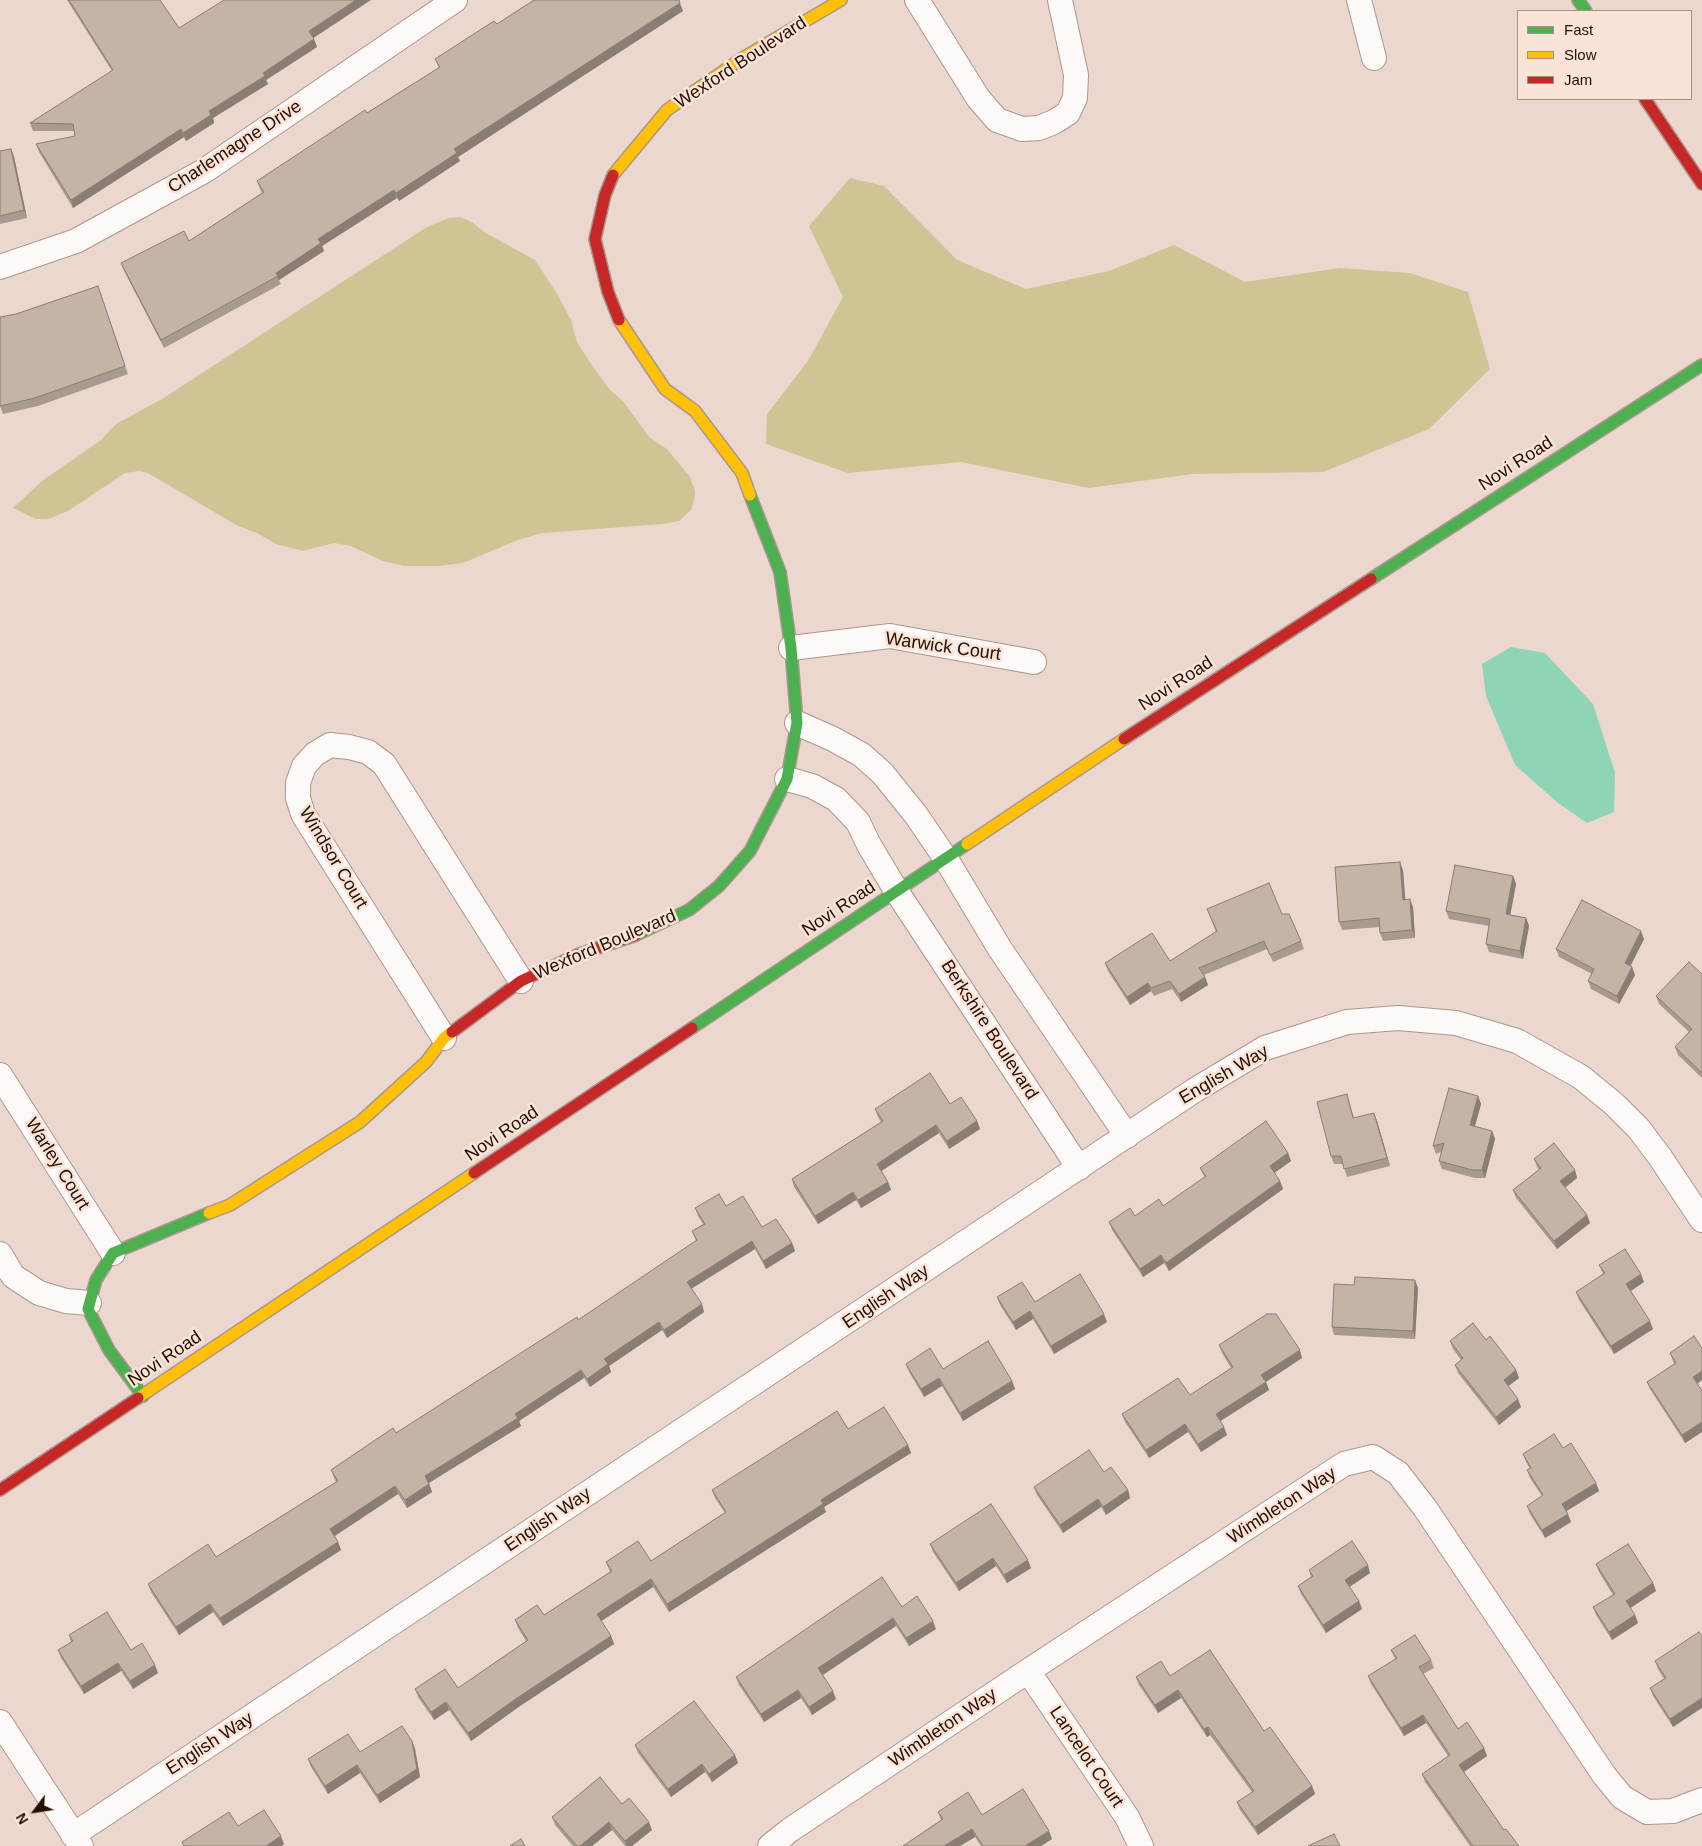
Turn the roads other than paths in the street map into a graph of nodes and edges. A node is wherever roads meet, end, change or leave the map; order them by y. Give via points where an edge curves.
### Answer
1 (455, 0) edge
2 (841, 0) edge
3 (917, 0) edge
4 (1060, 0) edge
5 (1359, 0) edge
6 (1374, 58) dead end
7 (1646, 100) edge
8 (1702, 184) edge
9 (0, 267) edge
10 (1702, 365) edge
11 (792, 648) junction
12 (1034, 662) dead end
13 (797, 723) junction
14 (787, 779) junction
15 (946, 859) junction
16 (897, 892) junction
17 (521, 981) junction
18 (444, 1038) junction
19 (0, 1075) edge
20 (1127, 1136) junction
21 (1080, 1168) junction
22 (1702, 1220) edge
23 (113, 1253) junction
24 (0, 1254) edge
25 (7, 1280) edge
26 (89, 1303) junction
27 (143, 1396) junction
28 (0, 1490) edge
29 (1028, 1670) junction
30 (0, 1722) edge
31 (1702, 1800) edge
32 (77, 1840) edge
33 (770, 1846) edge
34 (1141, 1846) edge

1 - 9 street, Charlemagne Drive via 204,171 76,241
2 - 11 street, Wexford Boulevard via 741,59 667,110 615,170 605,195 595,238 608,292 619,320 666,389 695,411 742,473 780,572
3 - 4 street via 978,98 997,120 1022,129 1039,128 1054,122 1068,112 1076,98 1076,75
5 - 6 street
7 - 8 street
10 - 15 street, Novi Road via 1113,746
11 - 12 street, Warwick Court via 890,636
11 - 13 street, Wexford Boulevard
13 - 14 street, Wexford Boulevard
13 - 15 street via 862,756 883,774
14 - 16 street, Berkshire Boulevard via 812,786 836,799 853,816
14 - 17 street, Wexford Boulevard via 750,851 719,886 689,910 644,932 577,954
15 - 16 street, Novi Road
15 - 20 street via 1000,949
16 - 21 street, Berkshire Boulevard
16 - 27 street, Novi Road
17 - 18 street, Wexford Boulevard
17 - 18 street, Windsor Court via 384,764 368,752 349,747 330,745 315,754 304,766 298,783 303,814
18 - 23 street, Wexford Boulevard via 426,1062 360,1122 266,1184 230,1205
19 - 23 street, Warley Court
20 - 21 street, English Way
20 - 22 street, English Way via 1194,1090 1265,1048 1347,1022 1398,1018 1456,1024 1516,1041 1544,1054 1588,1082 1639,1129
21 - 32 street, English Way
23 - 26 street via 96,1280
24 - 25 street
25 - 26 street via 39,1294
26 - 27 street via 94,1323 109,1350
27 - 28 street, Novi Road
29 - 31 street, Wimbleton Way via 1344,1464 1373,1457 1398,1473 1425,1508 1622,1797 1647,1812 1674,1811
29 - 33 street, Wimbleton Way
29 - 34 street, Lancelot Court via 1126,1817
30 - 32 street

